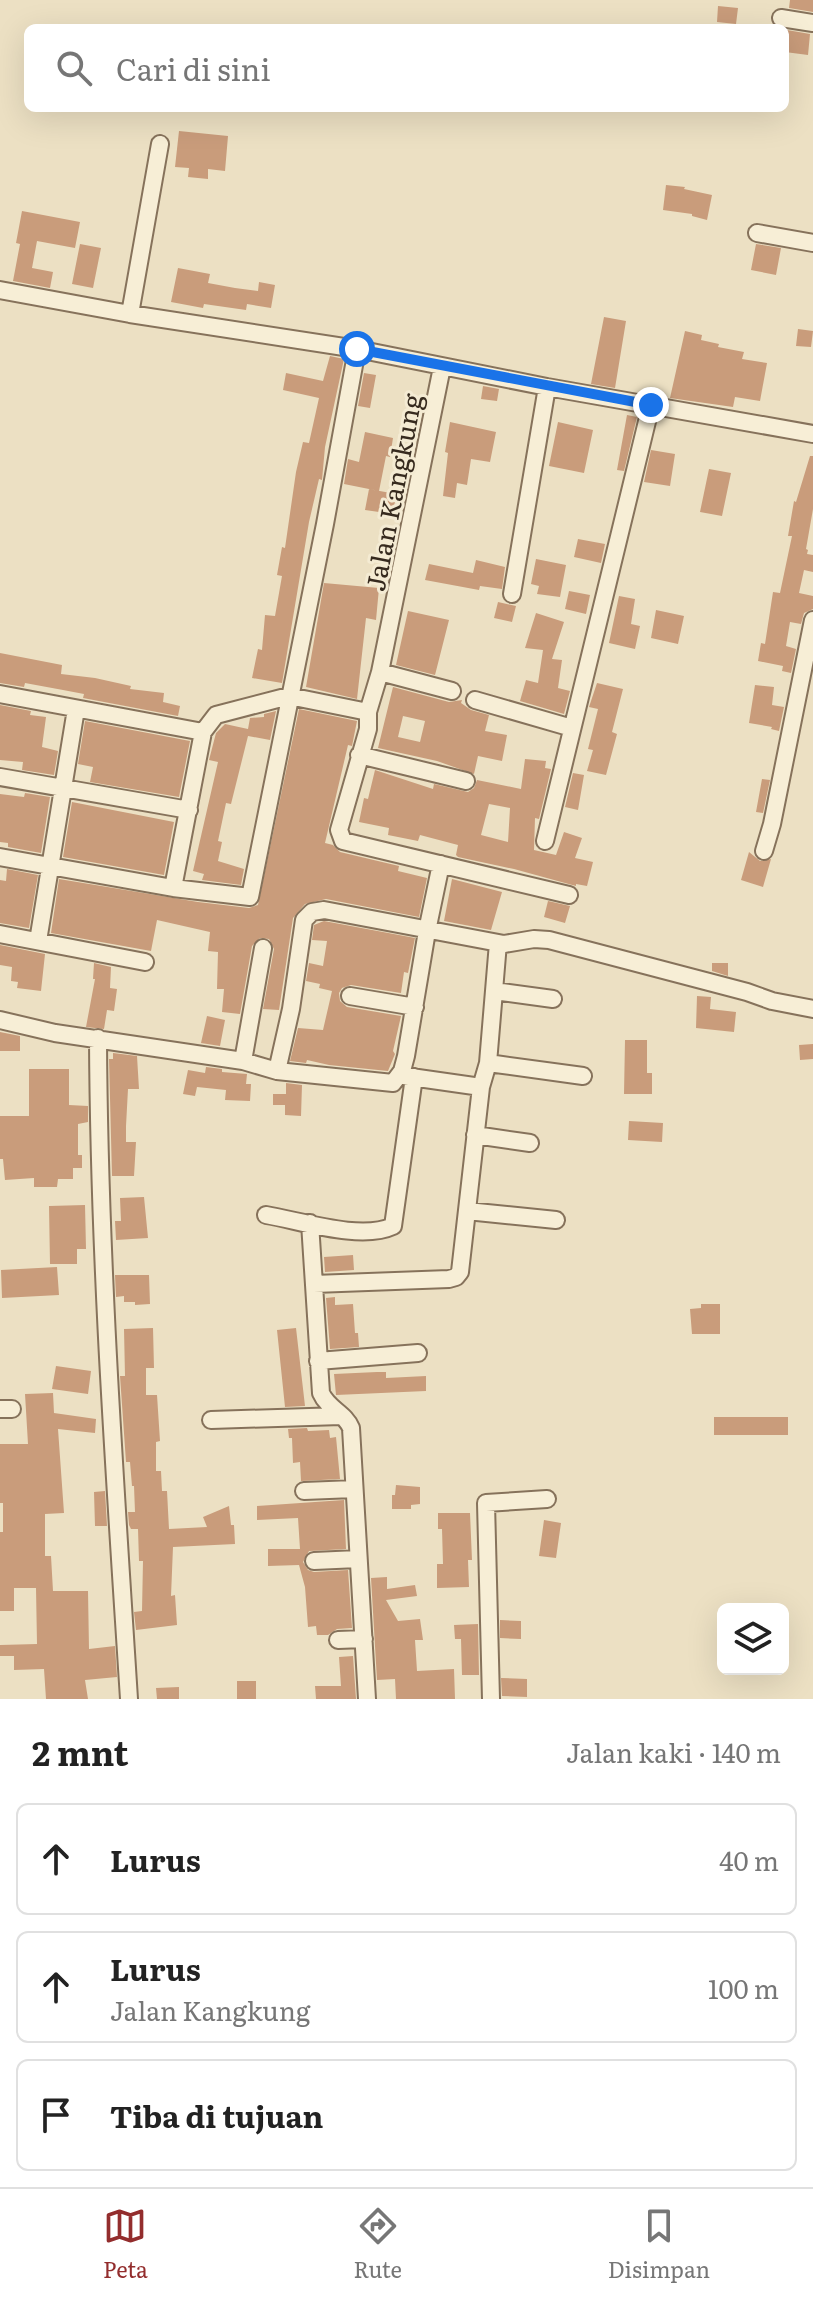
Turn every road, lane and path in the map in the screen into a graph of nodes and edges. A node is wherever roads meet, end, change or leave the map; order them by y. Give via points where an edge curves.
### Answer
1 (781, 18) dead end
2 (813, 23) edge
3 (160, 144) dead end
4 (757, 233) dead end
5 (813, 243) edge
6 (0, 290) edge
7 (130, 314) junction
8 (357, 349) junction
9 (442, 367) junction
10 (547, 387) junction
11 (651, 405) junction
12 (813, 434) edge
13 (512, 594) dead end
14 (813, 620) edge
15 (380, 672) junction
16 (452, 691) dead end
17 (0, 694) edge
18 (289, 696) junction
19 (475, 700) dead end
20 (76, 709) junction
21 (368, 712) junction
22 (572, 728) junction
23 (203, 732) junction
24 (359, 755) junction
25 (0, 777) edge
26 (466, 781) dead end
27 (62, 789) junction
28 (189, 810) junction
29 (545, 841) dead end
30 (764, 851) dead end
31 (0, 857) edge
32 (441, 864) junction
33 (50, 867) junction
34 (173, 888) junction
35 (569, 895) dead end
36 (427, 931) junction
37 (0, 934) edge
38 (38, 941) junction
39 (498, 943) junction
40 (263, 948) dead end
41 (145, 962) dead end
42 (494, 991) junction
43 (350, 996) dead end
44 (553, 999) dead end
45 (415, 1007) junction
46 (813, 1009) edge
47 (0, 1020) edge
48 (98, 1038) junction
49 (243, 1061) junction
50 (488, 1063) junction
51 (277, 1071) junction
52 (406, 1076) junction
53 (583, 1076) dead end
54 (481, 1087) junction
55 (475, 1135) junction
56 (530, 1143) dead end
57 (467, 1211) junction
58 (266, 1215) dead end
59 (556, 1220) dead end
60 (310, 1223) junction
61 (314, 1284) junction
62 (418, 1353) dead end
63 (318, 1361) junction
64 (341, 1416) junction
65 (211, 1420) dead end
66 (354, 1489) junction
67 (304, 1491) dead end
68 (547, 1499) dead end
69 (358, 1559) junction
70 (314, 1561) dead end
71 (364, 1639) junction
72 (338, 1640) dead end
73 (129, 1699) edge
74 (367, 1699) edge
75 (491, 1699) edge

1 - 2 street
3 - 7 street
4 - 5 street
6 - 7 street
7 - 8 street
8 - 9 street
8 - 18 street
9 - 10 street, Jalan Kangkung
9 - 15 street, Jalan Kangkung
10 - 11 street, Jalan Kangkung
10 - 13 street
11 - 12 street, Jalan Kangkung
11 - 22 street
14 - 30 street
15 - 16 street
15 - 21 street, Jalan Kangkung
17 - 20 street
18 - 21 street
18 - 23 street via 216,715
18 - 34 street via 250,897
19 - 22 street
20 - 23 street
20 - 27 street
21 - 24 street, Jalan Kangkung
22 - 29 street
23 - 28 street
24 - 26 street
24 - 32 street, Jalan Kangkung via 339,830 343,841
25 - 27 street
27 - 28 street
27 - 33 street
28 - 34 street
31 - 33 street
32 - 35 street
32 - 36 street
33 - 34 street
33 - 38 street
36 - 39 street
36 - 45 street
36 - 51 street via 312,912 304,920
37 - 38 street
38 - 41 street
39 - 42 street
39 - 46 street via 549,940
40 - 49 street
42 - 44 street
42 - 50 street
43 - 45 street
45 - 52 street
47 - 48 street
48 - 49 street
48 - 73 street via 112,1439
49 - 51 street
50 - 53 street
50 - 54 street
51 - 52 street via 393,1083
52 - 54 street
52 - 60 street via 393,1226 359,1232
54 - 55 street
55 - 56 street
55 - 57 street
57 - 59 street
57 - 61 street via 456,1277
58 - 60 street
60 - 61 street
61 - 63 street
62 - 63 street
63 - 64 street via 321,1393
64 - 65 street
64 - 66 street via 351,1428
66 - 67 street
66 - 69 street
68 - 75 street via 486,1503
69 - 70 street
69 - 71 street
71 - 72 street
71 - 74 street

